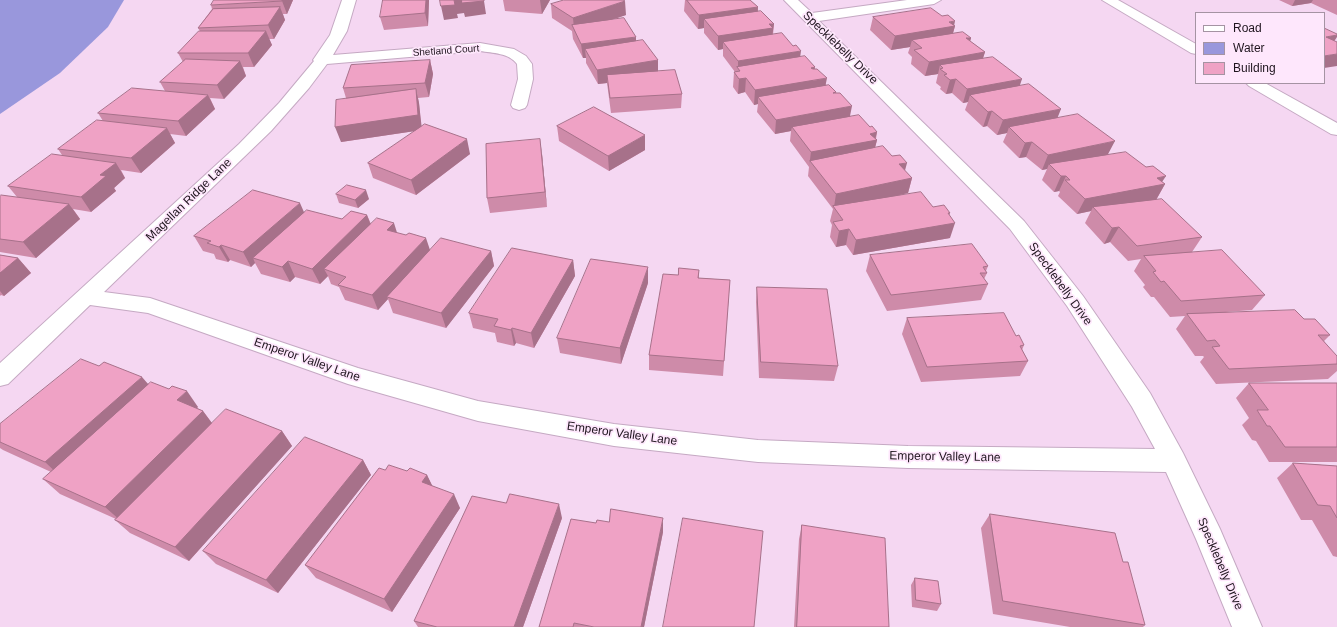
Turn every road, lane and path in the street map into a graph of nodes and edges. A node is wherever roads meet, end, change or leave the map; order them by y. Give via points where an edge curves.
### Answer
1 (349, 0) edge
2 (791, 0) edge
3 (934, 0) edge
4 (1109, 0) edge
5 (809, 18) junction
6 (1195, 49) edge
7 (320, 60) junction
8 (1256, 84) edge
9 (520, 105) dead end
10 (1337, 130) edge
11 (87, 297) junction
12 (0, 377) edge
13 (1174, 461) junction
14 (1247, 627) edge

1 - 7 street, Magellan Ridge Lane via 335,40
2 - 5 street, Specklebelly Drive
3 - 5 street
4 - 6 street
5 - 13 street, Specklebelly Drive via 1017,225 1080,308 1141,400
7 - 9 street, Shetland Court via 480,47 514,53 523,61 526,69
7 - 11 street, Magellan Ridge Lane via 272,120
8 - 10 street
11 - 12 street, Magellan Ridge Lane
11 - 13 street, Emperor Valley Lane via 150,306 356,377 478,411 614,435 758,451 908,457
13 - 14 street, Specklebelly Drive

